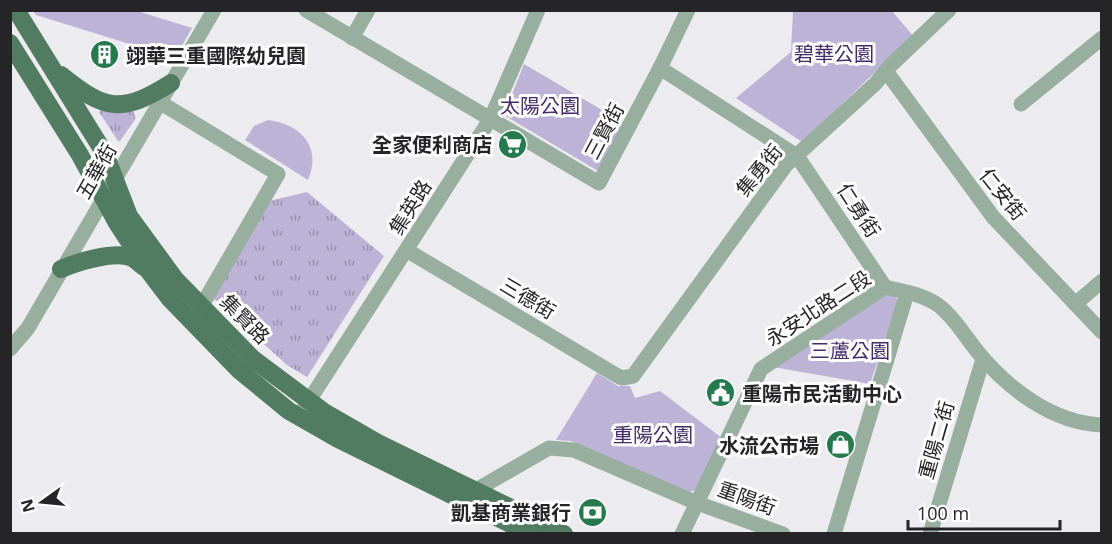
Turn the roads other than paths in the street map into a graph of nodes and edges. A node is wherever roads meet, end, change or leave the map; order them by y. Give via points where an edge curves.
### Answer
1 (15, 10) edge
2 (214, 10) edge
3 (306, 10) edge
4 (368, 10) edge
5 (538, 10) edge
6 (688, 10) edge
7 (949, 10) edge
8 (352, 38) junction
9 (1101, 38) edge
10 (10, 43) edge
11 (49, 64) junction
12 (660, 68) junction
13 (886, 71) junction
14 (171, 83) junction
15 (161, 103) junction
16 (1021, 104) dead end
17 (491, 118) junction
18 (797, 156) junction
19 (116, 177) junction
20 (103, 200) junction
21 (408, 251) junction
22 (61, 269) junction
23 (148, 270) junction
24 (1101, 281) edge
25 (885, 287) junction
26 (907, 293) junction
27 (1075, 304) junction
28 (201, 307) junction
29 (1101, 332) edge
30 (10, 349) edge
31 (983, 359) junction
32 (628, 378) joint
33 (304, 409) junction
34 (1101, 425) edge
35 (476, 490) junction
36 (697, 503) junction
37 (531, 534) edge
38 (564, 534) edge
39 (682, 534) edge
40 (783, 534) edge
41 (834, 534) edge
42 (930, 534) edge

1 - 11 main road, 集賢路
2 - 14 street, 五華街
3 - 8 street, 三賢街
4 - 8 street
5 - 17 street, 集英路
6 - 12 street
7 - 13 street, 集勇街
8 - 17 street, 三賢街
9 - 16 street
10 - 20 main road, 集賢路 via 81,155
11 - 14 main road via 91,98 108,104 139,100
11 - 19 main road, 集賢路
12 - 17 street, 三賢街 via 599,183
12 - 18 street
13 - 18 street, 集勇街
13 - 27 street, 仁安街 via 993,217
14 - 15 street, 五華街
15 - 19 street, 五華街
15 - 28 street via 278,174
17 - 21 street, 集英路
18 - 25 street, 仁勇街
18 - 32 street, 集勇街 via 786,165 639,372
19 - 20 street, 五華街
19 - 28 main road, 集賢路 via 129,216 175,279
20 - 22 street, 五華街
20 - 23 main road, 集賢路
21 - 32 street, 三德街 via 616,375
21 - 33 street, 集英路
22 - 23 main road via 89,259 131,257
22 - 30 street, 五華街 via 28,328
23 - 33 main road, 集賢路 via 170,299 262,390
24 - 27 street
25 - 26 street, 永安北路二段
25 - 36 street, 永安北路二段 via 761,369
26 - 31 street, 永安北路二段 via 938,305
26 - 41 street
27 - 29 street, 仁安街
28 - 33 main road, 集賢路
31 - 34 street, 永安北路二段 via 998,376 1050,411
31 - 42 street, 重陽二街
33 - 35 main road, 集賢路
33 - 37 main road, 集賢路 via 378,460
35 - 36 street, 重陽街 via 549,448 559,447
35 - 38 main road, 集賢路
36 - 39 street
36 - 40 street, 重陽街

